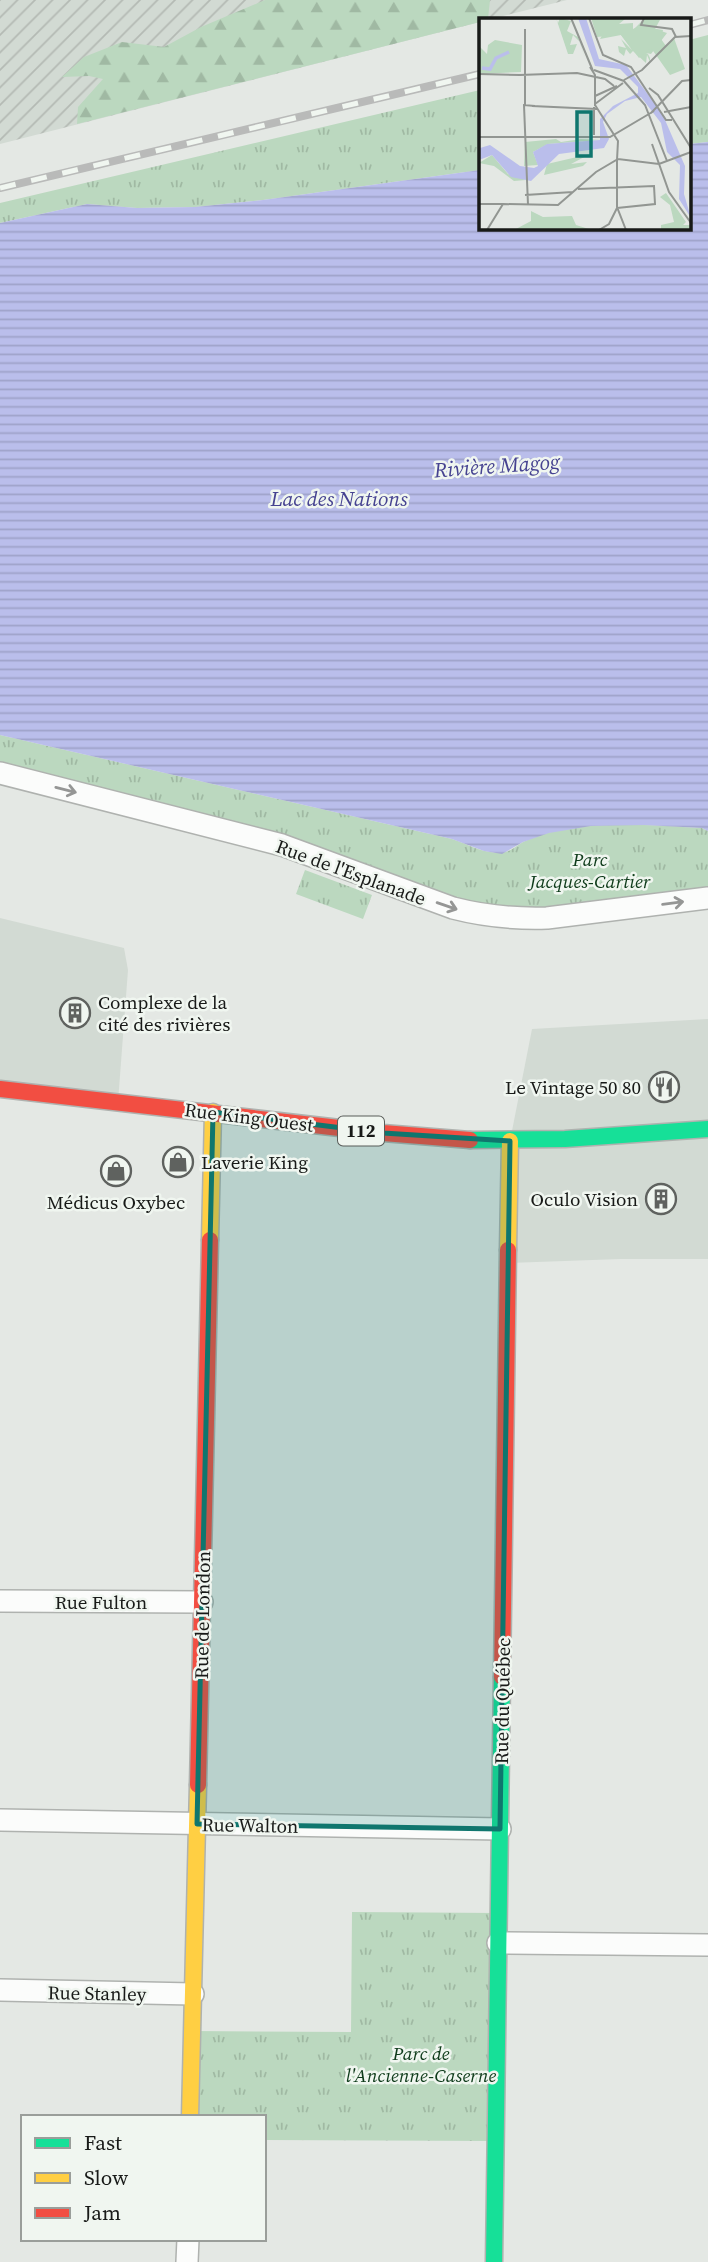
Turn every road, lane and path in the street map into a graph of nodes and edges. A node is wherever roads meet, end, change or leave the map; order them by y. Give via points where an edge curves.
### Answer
1 (0, 773) edge
2 (708, 898) edge
3 (0, 1090) edge
4 (213, 1112) junction
5 (708, 1129) edge
6 (510, 1141) junction
7 (0, 1601) edge
8 (202, 1602) junction
9 (0, 1820) edge
10 (197, 1824) junction
11 (500, 1829) junction
12 (499, 1943) junction
13 (708, 1945) edge
14 (0, 1990) edge
15 (193, 1994) junction
16 (190, 2115) edge
17 (188, 2241) edge
18 (187, 2262) edge
19 (494, 2262) edge

1 -> 2 street, Rue de l'Esplanade via 282,845 474,913 547,918
3 - 4 street, Rue King Ouest / 112
4 - 6 street, Rue King Ouest / 112 via 395,1135
4 - 8 street, Rue de London
5 - 6 street, Rue King Ouest / 112
6 - 11 street, Rue du Québec
7 - 8 street, Rue Fulton
8 - 10 street, Rue de London
9 - 10 street, Rue Walton
10 - 11 street, Rue Walton
10 - 15 street, Rue de London
11 - 12 street, Rue du Québec
12 - 13 street
12 - 19 street, Rue du Québec
14 - 15 street, Rue Stanley
15 - 16 street, Rue de London
17 - 18 street

